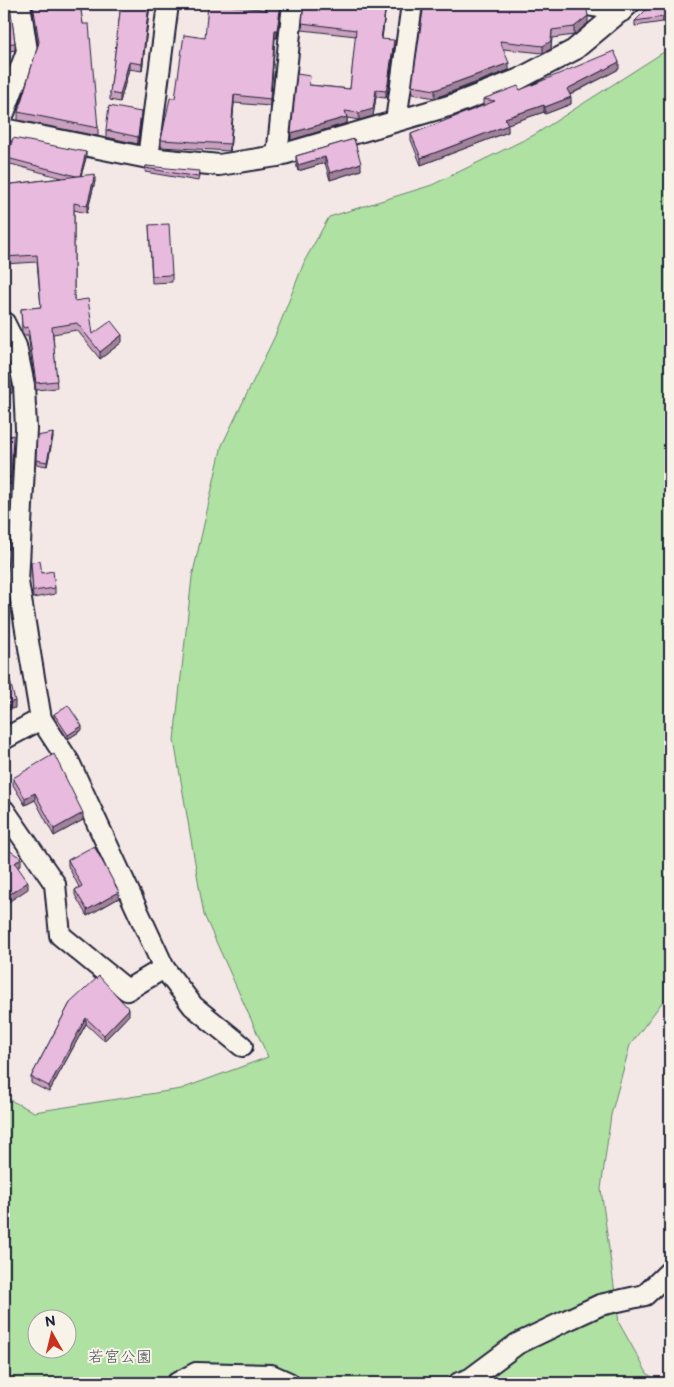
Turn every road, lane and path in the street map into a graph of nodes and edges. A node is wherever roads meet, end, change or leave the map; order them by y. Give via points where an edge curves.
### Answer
1 (20, 4) edge
2 (168, 4) edge
3 (293, 4) edge
4 (412, 4) edge
5 (580, 4) edge
6 (626, 7) edge
7 (4, 113) edge
8 (396, 121) junction
9 (4, 128) edge
10 (277, 156) junction
11 (148, 158) junction
12 (4, 322) edge
13 (41, 719) junction
14 (4, 739) edge
15 (4, 810) edge
16 (164, 968) junction
17 (242, 1046) dead end
18 (670, 1271) edge
19 (176, 1383) edge
20 (289, 1383) edge
21 (459, 1383) edge

1 - 7 street via 27,51
2 - 11 street
3 - 10 street
4 - 8 street
5 - 6 street
6 - 8 street via 574,50 517,80 452,105
8 - 10 street
9 - 11 street
10 - 11 street via 219,166
12 - 13 street via 16,346 24,385 26,429 18,582
13 - 14 street
13 - 16 street via 69,762
15 - 16 street via 55,884 60,935 127,990
16 - 17 street via 193,1006
18 - 21 street via 645,1295 600,1306 561,1323 517,1344 470,1379
19 - 20 street via 196,1373 271,1375

